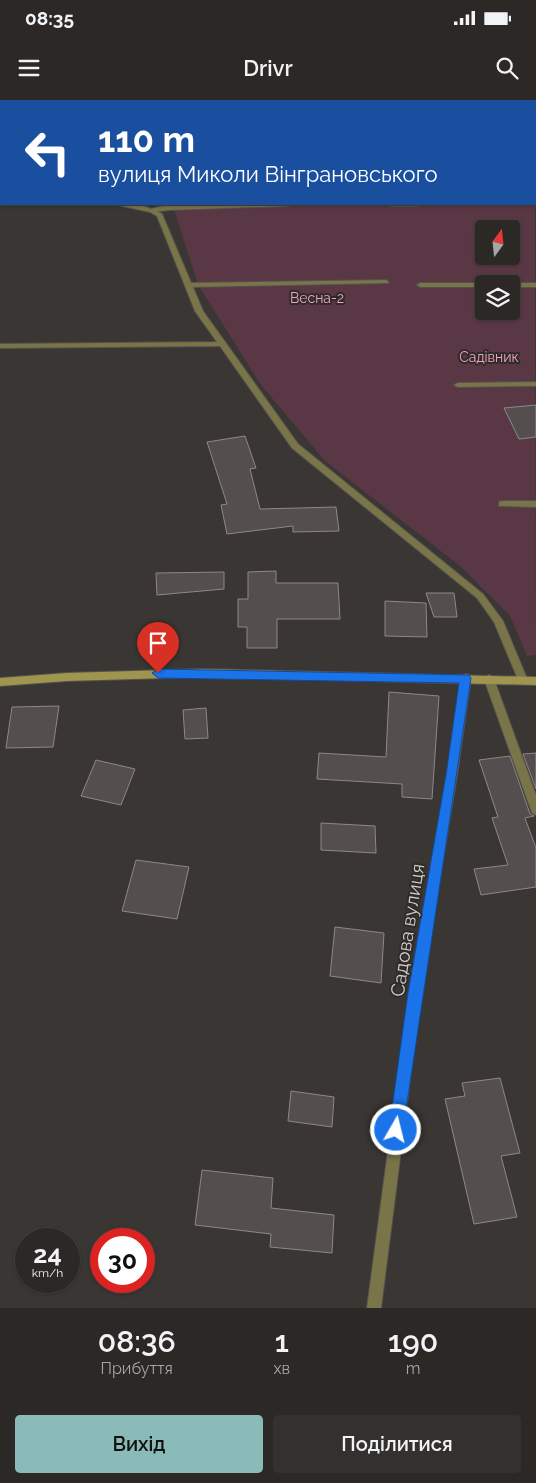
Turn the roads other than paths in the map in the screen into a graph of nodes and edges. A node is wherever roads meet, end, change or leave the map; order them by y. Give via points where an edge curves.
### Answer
1 (122, 205) edge
2 (259, 205) edge
3 (152, 210) junction
4 (386, 282) dead end
5 (475, 285) edge
6 (520, 285) edge
7 (536, 285) edge
8 (189, 286) junction
9 (420, 286) dead end
10 (222, 344) junction
11 (0, 346) edge
12 (536, 384) edge
13 (458, 385) dead end
14 (502, 504) dead end
15 (536, 504) edge
16 (466, 678) junction
17 (489, 679) junction
18 (522, 681) junction
19 (536, 681) edge
20 (0, 682) edge
21 (536, 810) edge
22 (374, 1308) edge

1 - 3 street
2 - 3 street
3 - 8 street via 160,215
4 - 8 street
5 - 9 street
6 - 7 street
8 - 10 street via 199,312
10 - 11 street
10 - 18 street via 295,446 480,596 498,621
12 - 13 street
14 - 15 street
16 - 17 main road
16 - 20 main road via 140,673
16 - 22 street, Садова вулиця via 415,993
17 - 18 main road
17 - 21 street
18 - 19 main road

